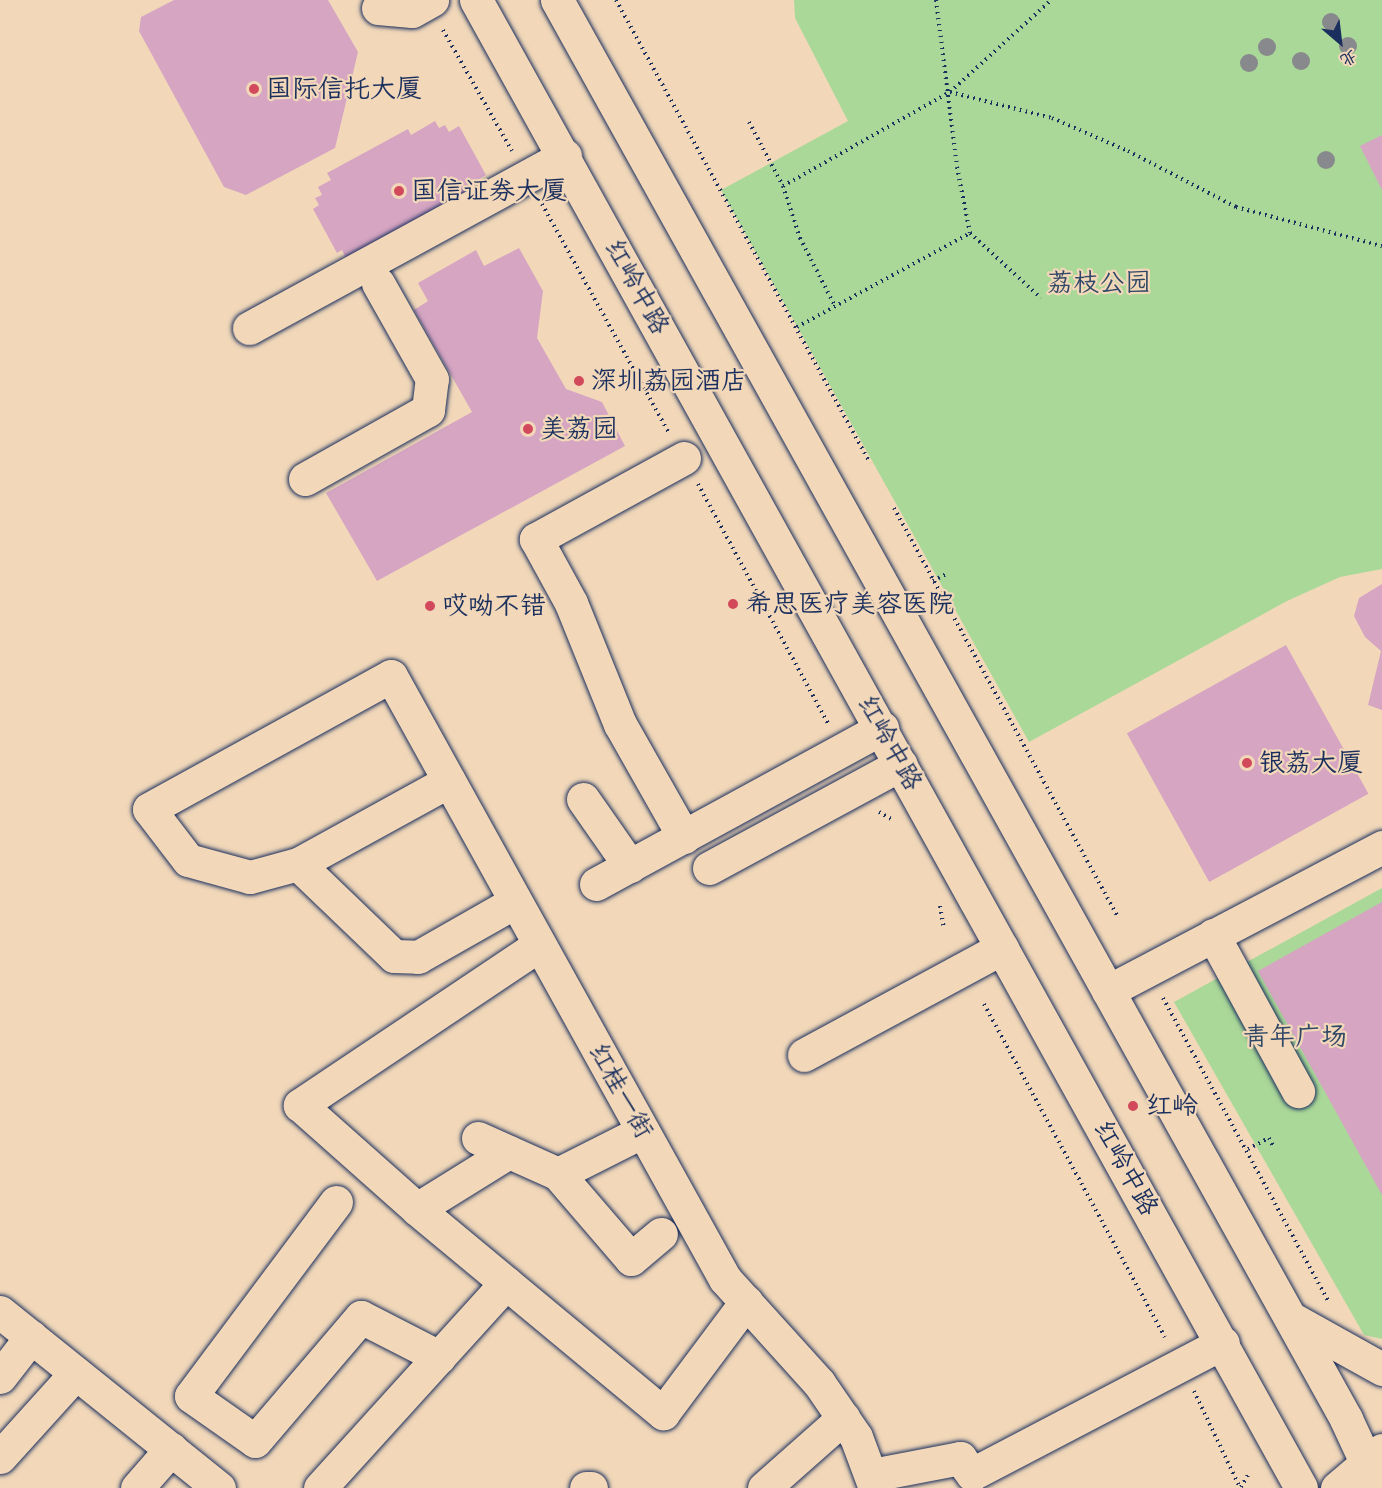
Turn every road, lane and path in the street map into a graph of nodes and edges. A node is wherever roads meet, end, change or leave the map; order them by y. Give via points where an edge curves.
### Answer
1 (476, 0) edge
2 (557, 0) edge
3 (616, 0) edge
4 (936, 0) edge
5 (1052, 0) edge
6 (378, 8) dead end
7 (435, 11) edge
8 (950, 92) junction
9 (749, 122) dead end
10 (565, 156) junction
11 (519, 162) dead end
12 (783, 186) junction
13 (536, 193) dead end
14 (970, 234) junction
15 (1382, 246) edge
16 (378, 283) dead end
17 (1041, 298) dead end
18 (835, 306) junction
19 (797, 327) junction
20 (249, 328) dead end
21 (684, 458) junction
22 (645, 461) dead end
23 (870, 463) dead end
24 (305, 479) dead end
25 (894, 508) dead end
26 (948, 573) dead end
27 (933, 581) junction
28 (882, 728) junction
29 (834, 734) dead end
30 (901, 764) junction
31 (449, 781) junction
32 (583, 799) dead end
33 (684, 837) junction
34 (1382, 847) edge
35 (298, 864) junction
36 (630, 866) junction
37 (709, 868) dead end
38 (596, 884) dead end
39 (515, 902) junction
40 (1117, 916) dead end
41 (1213, 935) junction
42 (539, 945) junction
43 (1002, 948) junction
44 (1159, 990) dead end
45 (1108, 991) junction
46 (984, 1004) dead end
47 (804, 1055) dead end
48 (1298, 1091) dead end
49 (643, 1131) junction
50 (478, 1138) dead end
51 (1274, 1148) dead end
52 (1248, 1149) junction
53 (509, 1152) junction
54 (558, 1174) junction
55 (336, 1202) dead end
56 (417, 1209) junction
57 (661, 1234) dead end
58 (506, 1283) junction
59 (746, 1302) junction
60 (1333, 1308) dead end
61 (0, 1312) edge
62 (1290, 1318) junction
63 (31, 1337) junction
64 (1168, 1343) dead end
65 (1223, 1343) junction
66 (439, 1358) junction
67 (1382, 1370) edge
68 (76, 1373) junction
69 (0, 1377) edge
70 (1190, 1382) dead end
71 (843, 1418) junction
72 (171, 1449) junction
73 (0, 1457) edge
74 (1375, 1467) edge
75 (1248, 1475) dead end
76 (874, 1481) edge
77 (333, 1484) edge
78 (137, 1488) edge
79 (219, 1488) edge
80 (586, 1488) edge
81 (591, 1488) edge
82 (764, 1488) edge
83 (1301, 1488) edge
84 (1336, 1488) edge

1 - 10 street, 红岭中路
2 - 45 street
3 - 19 path
4 - 8 path
5 - 8 path
6 - 7 street
7 - 11 path
8 - 12 path
8 - 14 path via 957,167
8 - 15 path via 1052,118 1128,151 1236,207
9 - 12 path
10 - 20 street
10 - 28 street, 红岭中路
12 - 18 path via 800,238
13 - 21 path
14 - 17 path
14 - 18 path
16 - 24 street via 432,379 428,410
18 - 19 path
19 - 23 path
21 - 22 street
21 - 29 path
21 - 33 street via 536,539 571,603 620,724
25 - 27 path
26 - 27 path
27 - 40 path
28 - 30 street, 红岭中路
28 - 33 street
30 - 37 street
30 - 43 street, 红岭中路
31 - 35 street
31 - 35 street, 红桂一街 via 391,676 149,809 188,860 250,877
31 - 39 street, 红桂一街
32 - 36 street
33 - 36 street
34 - 41 street
35 - 39 street via 394,956 418,957
36 - 38 street
39 - 42 street, 红桂一街
41 - 45 street
41 - 48 street
42 - 49 street, 红桂一街
42 - 56 street via 300,1105
43 - 47 street
43 - 65 street, 红岭中路
44 - 52 path
45 - 62 street
46 - 64 path
49 - 54 street
49 - 59 street, 红桂一街 via 725,1279
50 - 53 street
51 - 52 path via 1269,1138
52 - 60 path
53 - 54 street
53 - 56 street
54 - 57 street via 631,1259
55 - 66 street via 191,1396 255,1441 361,1317
56 - 58 street
58 - 59 street via 663,1413
58 - 66 street
59 - 71 street, 红桂一街 via 819,1383
61 - 63 street
62 - 67 street
62 - 74 street
63 - 68 street
63 - 69 street
65 - 76 street via 972,1474 960,1458
65 - 83 street, 红岭中路
66 - 77 street
68 - 72 street
68 - 73 street
70 - 75 path via 1240,1488
71 - 76 street, 红桂一街
71 - 82 street
72 - 78 street
72 - 79 street
74 - 84 street
80 - 81 street

